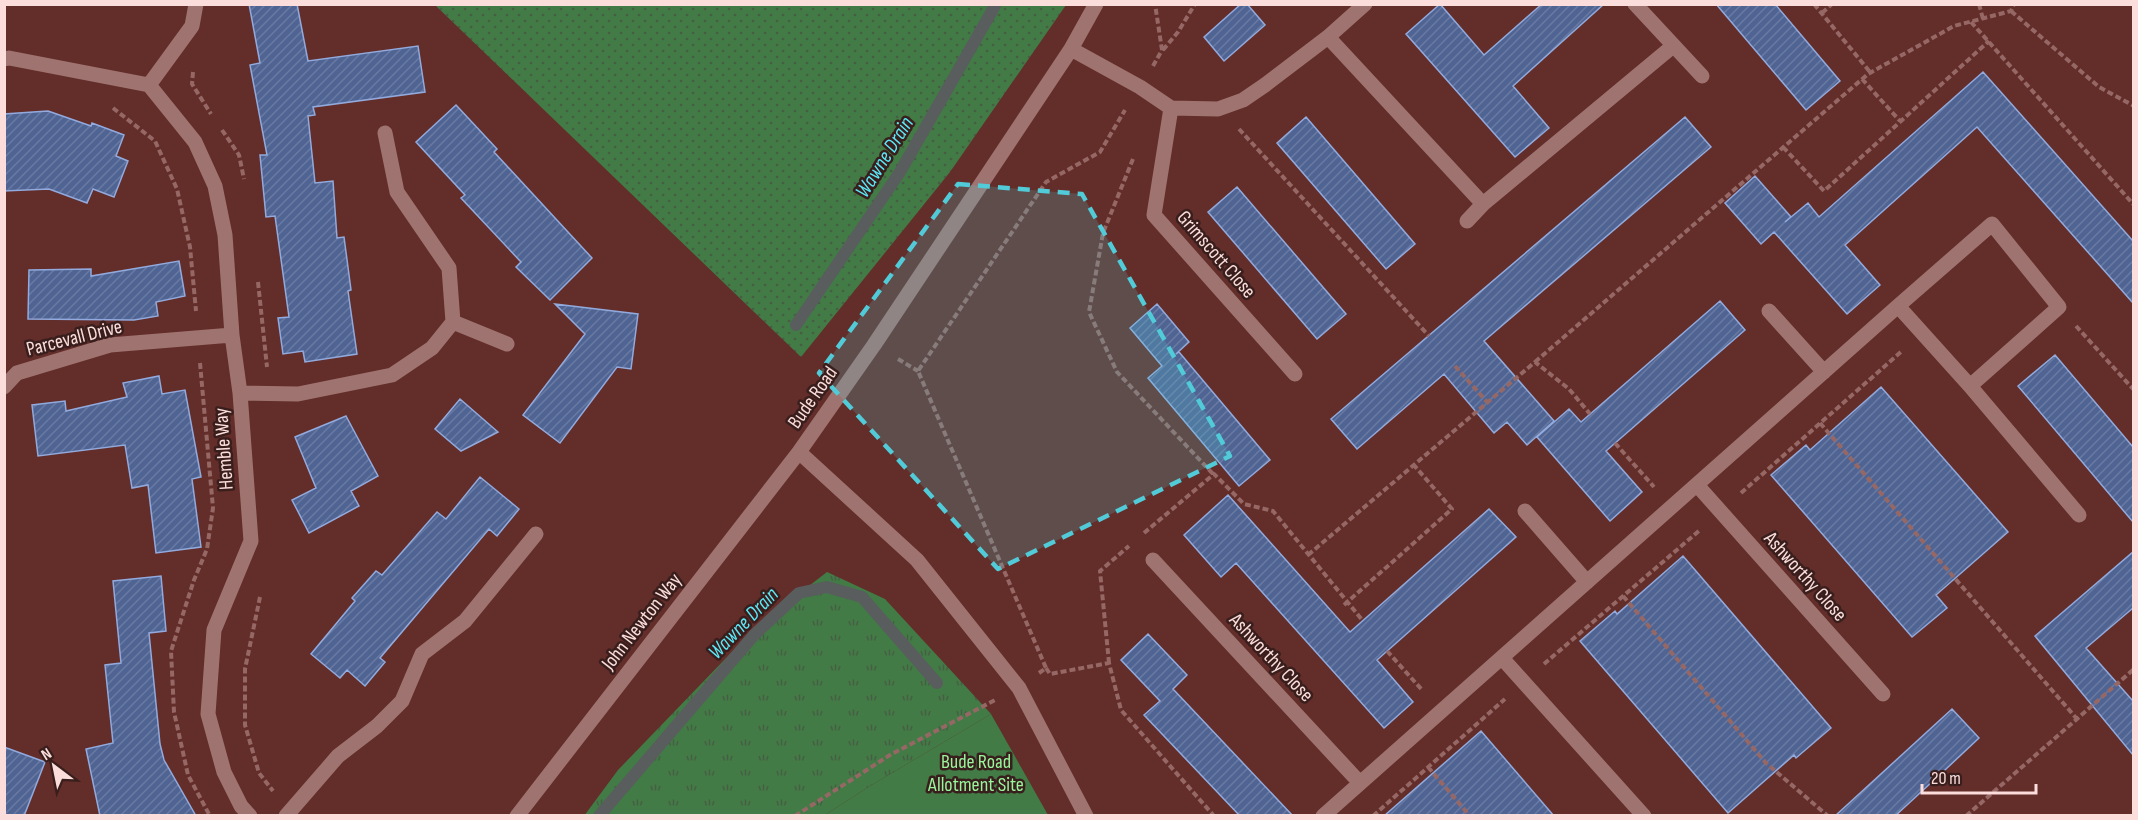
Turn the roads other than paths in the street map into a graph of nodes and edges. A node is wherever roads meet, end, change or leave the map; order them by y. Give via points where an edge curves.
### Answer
1 (196, 4) edge
2 (1096, 4) edge
3 (1365, 4) edge
4 (1635, 4) edge
5 (1328, 37) junction
6 (1673, 46) junction
7 (1071, 49) junction
8 (4, 59) edge
9 (1702, 76) dead end
10 (149, 85) junction
11 (1171, 108) junction
12 (385, 133) dead end
13 (1484, 204) junction
14 (1467, 221) dead end
15 (1898, 306) junction
16 (1769, 310) dead end
17 (453, 322) junction
18 (232, 335) junction
19 (507, 344) dead end
20 (1824, 372) junction
21 (1295, 374) dead end
22 (1971, 386) junction
23 (4, 387) edge
24 (240, 393) junction
25 (799, 452) junction
26 (1697, 485) junction
27 (1525, 511) dead end
28 (2079, 515) dead end
29 (536, 534) dead end
30 (1153, 560) dead end
31 (1587, 582) junction
32 (1502, 658) junction
33 (1883, 694) dead end
34 (1360, 783) junction
35 (241, 812) edge
36 (286, 816) edge
37 (517, 816) edge
38 (1086, 816) edge
39 (1323, 816) edge
40 (1644, 816) edge

1 - 10 street via 192,26
2 - 7 street, Bude Road
3 - 5 street
4 - 6 street
5 - 11 street via 1243,100 1218,109
5 - 13 street
6 - 9 street
6 - 13 street
7 - 11 street
7 - 25 street, Bude Road
8 - 10 street
10 - 18 street, Hemble Way via 195,142 216,186 225,235
11 - 21 street, Grimscott Close via 1154,214
12 - 17 street via 397,192 449,268
13 - 14 street
15 - 20 street
15 - 22 street
15 - 22 street via 1992,224 2059,307
16 - 20 street
17 - 19 street
17 - 24 street via 432,348 392,375 298,394
18 - 23 street, Parcevall Drive via 110,345 16,373
18 - 24 street, Hemble Way
20 - 26 street
22 - 28 street
24 - 35 street, Hemble Way via 251,541 214,630 208,714 224,772
25 - 37 street, John Newton Way
25 - 38 street, Bude Road via 917,560 1019,688
26 - 31 street
26 - 33 street, Ashworthy Close
27 - 31 street
29 - 36 street via 465,621 422,654 402,701 338,756
30 - 34 street, Ashworthy Close
31 - 32 street
32 - 34 street
32 - 40 street
34 - 39 street

